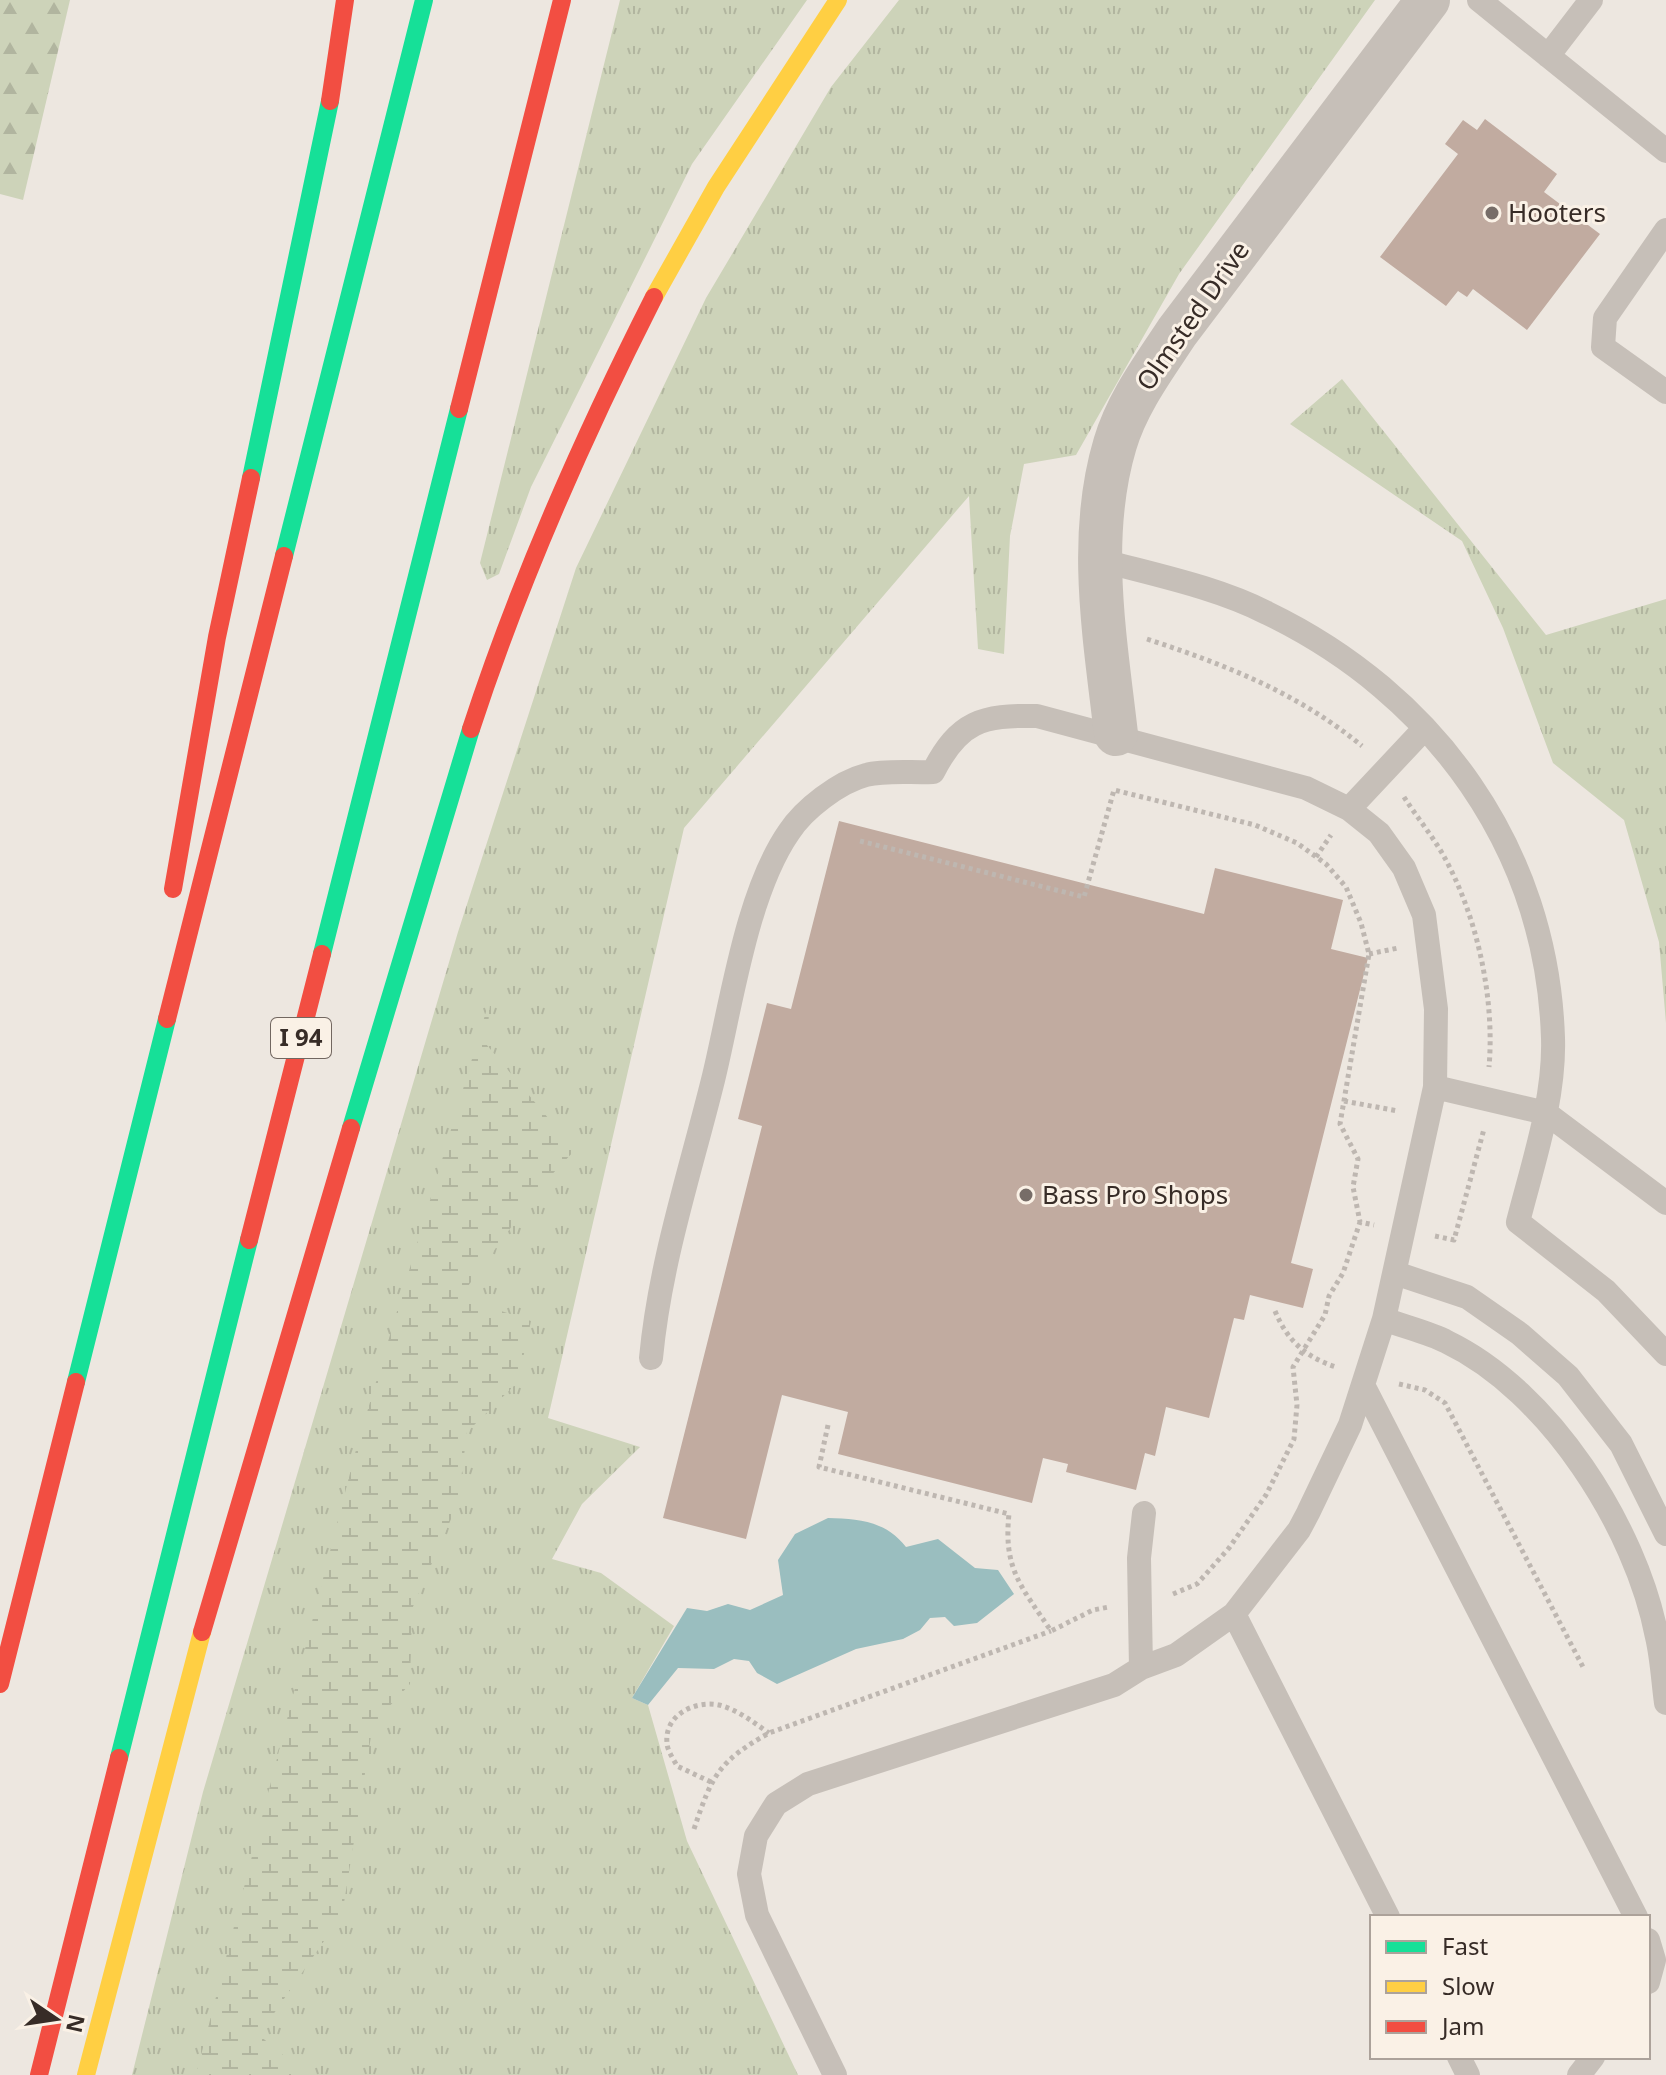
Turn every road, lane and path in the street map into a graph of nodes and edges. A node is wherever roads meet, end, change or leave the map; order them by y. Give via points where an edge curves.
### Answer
1 (345, 0) edge
2 (424, 0) edge
3 (562, 0) edge
4 (838, 0) edge
5 (1428, 0) edge
6 (1479, 0) edge
7 (1591, 0) edge
8 (1548, 56) junction
9 (1661, 137) edge
10 (1666, 230) edge
11 (1666, 392) edge
12 (1100, 560) junction
13 (1105, 625) junction
14 (1425, 728) junction
15 (1116, 734) junction
16 (1384, 772) junction
17 (1349, 809) junction
18 (860, 841) dead end
19 (171, 901) dead end
20 (158, 978) dead end
21 (1435, 1087) junction
22 (1486, 1098) junction
23 (1344, 1101) junction
24 (1546, 1113) junction
25 (1429, 1116) junction
26 (1666, 1203) edge
27 (1404, 1231) junction
28 (112, 1242) junction
29 (1395, 1273) junction
30 (1275, 1311) dead end
31 (1384, 1319) junction
32 (1666, 1354) edge
33 (651, 1358) dead end
34 (1365, 1380) junction
35 (1144, 1513) dead end
36 (1666, 1534) edge
37 (1234, 1614) junction
38 (1051, 1631) dead end
39 (1583, 1667) dead end
40 (1141, 1668) junction
41 (0, 1684) edge
42 (1666, 1703) edge
43 (769, 1733) junction
44 (711, 1782) junction
45 (694, 1829) dead end
46 (1387, 1915) edge
47 (1635, 1915) edge
48 (1650, 1947) edge
49 (1650, 1975) edge
50 (1591, 2059) edge
51 (39, 2075) edge
52 (86, 2075) edge
53 (835, 2075) edge
54 (1579, 2075) edge

1 - 19 highway via 326,127 217,637
2 - 28 highway
3 - 51 highway, I 94
4 - 52 highway via 731,159 636,329 557,497 494,656 183,1695
5 - 12 street, Olmsted Drive via 1142,383 1116,441 1101,506
6 - 8 lane
7 - 8 lane
8 - 9 lane
10 - 11 lane via 1605,318 1603,347
12 - 13 street, Olmsted Drive
12 - 14 lane via 1265,611 1334,650
13 - 15 street, Olmsted Drive
13 - 16 path via 1228,666 1280,690 1332,721
14 - 16 lane
14 - 24 lane via 1469,778 1508,844 1540,936 1553,1039
15 - 17 lane via 1306,788
15 - 33 lane via 1037,716 1000,715 966,726 947,744 933,772 866,775 828,794 789,831 757,898 670,1236
16 - 17 lane
16 - 22 path via 1443,854 1466,909 1483,969 1491,1042
17 - 21 lane via 1404,868 1424,915 1436,1009
18 - 23 path via 1084,897 1114,790 1255,825 1297,843 1346,887 1369,954
20 - 28 highway
21 - 22 lane
21 - 25 lane
22 - 24 lane
22 - 27 path via 1483,1133 1454,1240
23 - 25 path
23 - 27 path via 1340,1124 1358,1159 1353,1187 1360,1222
24 - 26 lane
24 - 32 lane via 1518,1222 1606,1291
25 - 27 lane
27 - 29 lane
28 - 41 highway
29 - 31 lane
29 - 36 lane via 1467,1297 1568,1376 1621,1444
30 - 34 path via 1284,1333 1302,1352
31 - 34 lane
31 - 42 lane via 1447,1341 1498,1374 1555,1431 1600,1492 1633,1560 1657,1635
34 - 37 lane via 1350,1425 1299,1530
34 - 39 path via 1425,1390 1445,1403
34 - 47 lane
35 - 40 lane via 1139,1558
37 - 40 lane via 1176,1655
37 - 46 lane
38 - 43 path
40 - 53 lane via 1114,1685 808,1784 776,1804 756,1836 749,1874 757,1915
43 - 44 path via 742,1748
43 - 44 path via 716,1704 685,1708 671,1723 667,1744 677,1766
44 - 45 path
48 - 49 lane
50 - 54 lane

